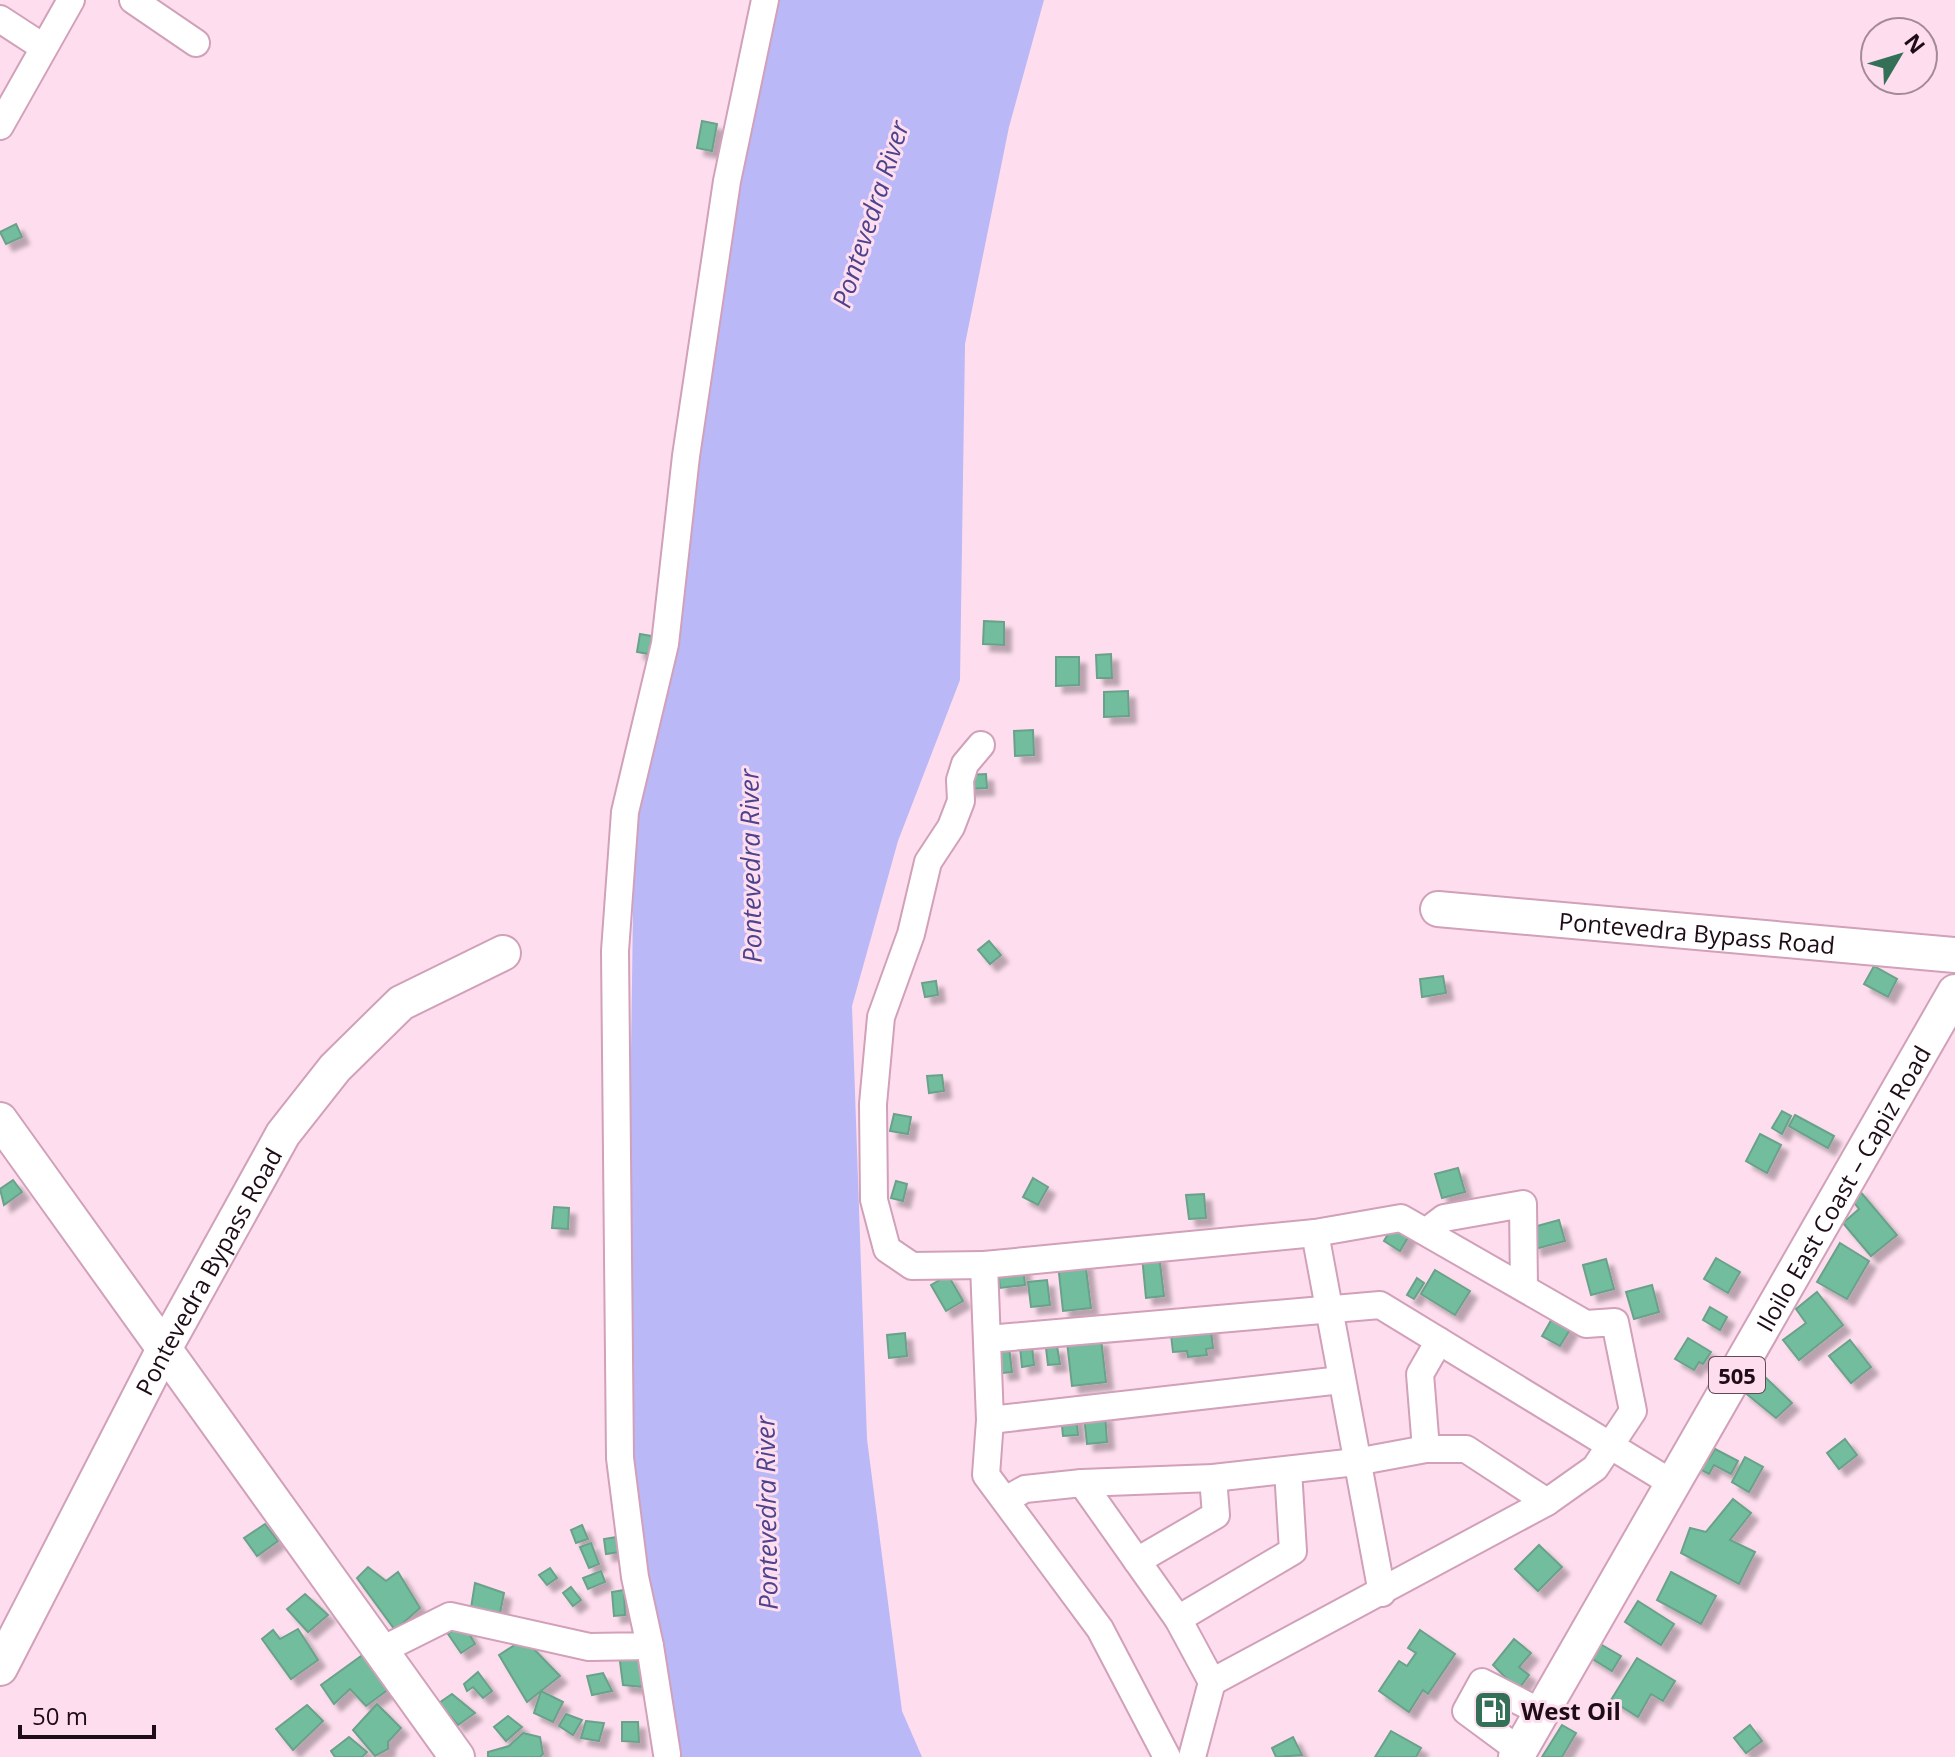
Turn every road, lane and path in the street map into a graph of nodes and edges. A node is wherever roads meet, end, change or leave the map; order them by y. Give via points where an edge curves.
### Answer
1 (71, 0) edge
2 (133, 0) edge
3 (765, 0) edge
4 (0, 19) edge
5 (196, 43) dead end
6 (43, 47) junction
7 (0, 126) edge
8 (981, 745) dead end
9 (1438, 909) dead end
10 (503, 953) dead end
11 (1955, 955) edge
12 (1955, 992) edge
13 (0, 1120) edge
14 (1427, 1231) junction
15 (1315, 1233) junction
16 (984, 1265) junction
17 (1524, 1288) junction
18 (1329, 1310) junction
19 (988, 1339) junction
20 (1439, 1341) junction
21 (164, 1349) junction
22 (1341, 1380) junction
23 (990, 1420) junction
24 (1611, 1446) junction
25 (1426, 1449) junction
26 (1356, 1462) junction
27 (1288, 1470) junction
28 (1213, 1478) junction
29 (1082, 1483) junction
30 (1675, 1485) junction
31 (1007, 1499) junction
32 (1547, 1502) junction
33 (1137, 1561) junction
34 (1382, 1593) junction
35 (1178, 1619) junction
36 (650, 1646) junction
37 (380, 1651) junction
38 (0, 1668) edge
39 (1212, 1682) junction
40 (1542, 1713) junction
41 (667, 1754) dead end
42 (1518, 1754) edge
43 (457, 1757) edge
44 (1167, 1757) edge
45 (1192, 1757) edge

1 - 6 street
2 - 5 street
3 - 36 street via 724,196 665,644 625,812 615,951 620,1458
4 - 6 street
6 - 7 street
8 - 16 street via 965,764 961,801 928,862 911,934 881,1017 873,1117 874,1200 887,1249 912,1266
9 - 11 main road, Pontevedra Bypass Road
10 - 21 main road, Pontevedra Bypass Road via 401,1003 335,1068 283,1134
12 - 30 main road, Iloilo East Coast – Capiz Road / 505
13 - 21 main road
14 - 15 street via 1401,1218
14 - 17 street
14 - 17 street via 1444,1218 1523,1204
15 - 16 street
15 - 18 street
16 - 19 street
17 - 24 street via 1586,1324 1615,1322 1633,1411
18 - 19 street
18 - 20 street via 1380,1305
18 - 22 street
19 - 23 street
20 - 24 street
20 - 25 street via 1420,1374
21 - 37 main road
21 - 38 main road, Pontevedra Bypass Road
22 - 23 street
22 - 26 street
23 - 31 street via 986,1475
24 - 30 street
24 - 32 street via 1595,1468
25 - 26 street
25 - 32 street via 1466,1449
26 - 27 street
26 - 34 street
27 - 28 street
27 - 35 street via 1293,1551
28 - 29 street
28 - 33 street via 1216,1515
29 - 31 street via 1025,1489
29 - 33 street
30 - 40 main road, Iloilo East Coast – Capiz Road / 505
31 - 44 street via 1100,1629
32 - 34 street
33 - 35 street
34 - 39 street
35 - 39 street
36 - 37 street via 589,1647 450,1616
36 - 41 street
37 - 43 main road
39 - 45 street
40 - 42 main road, Iloilo East Coast – Capiz Road / 505
40 - 42 street via 1482,1682 1466,1711

